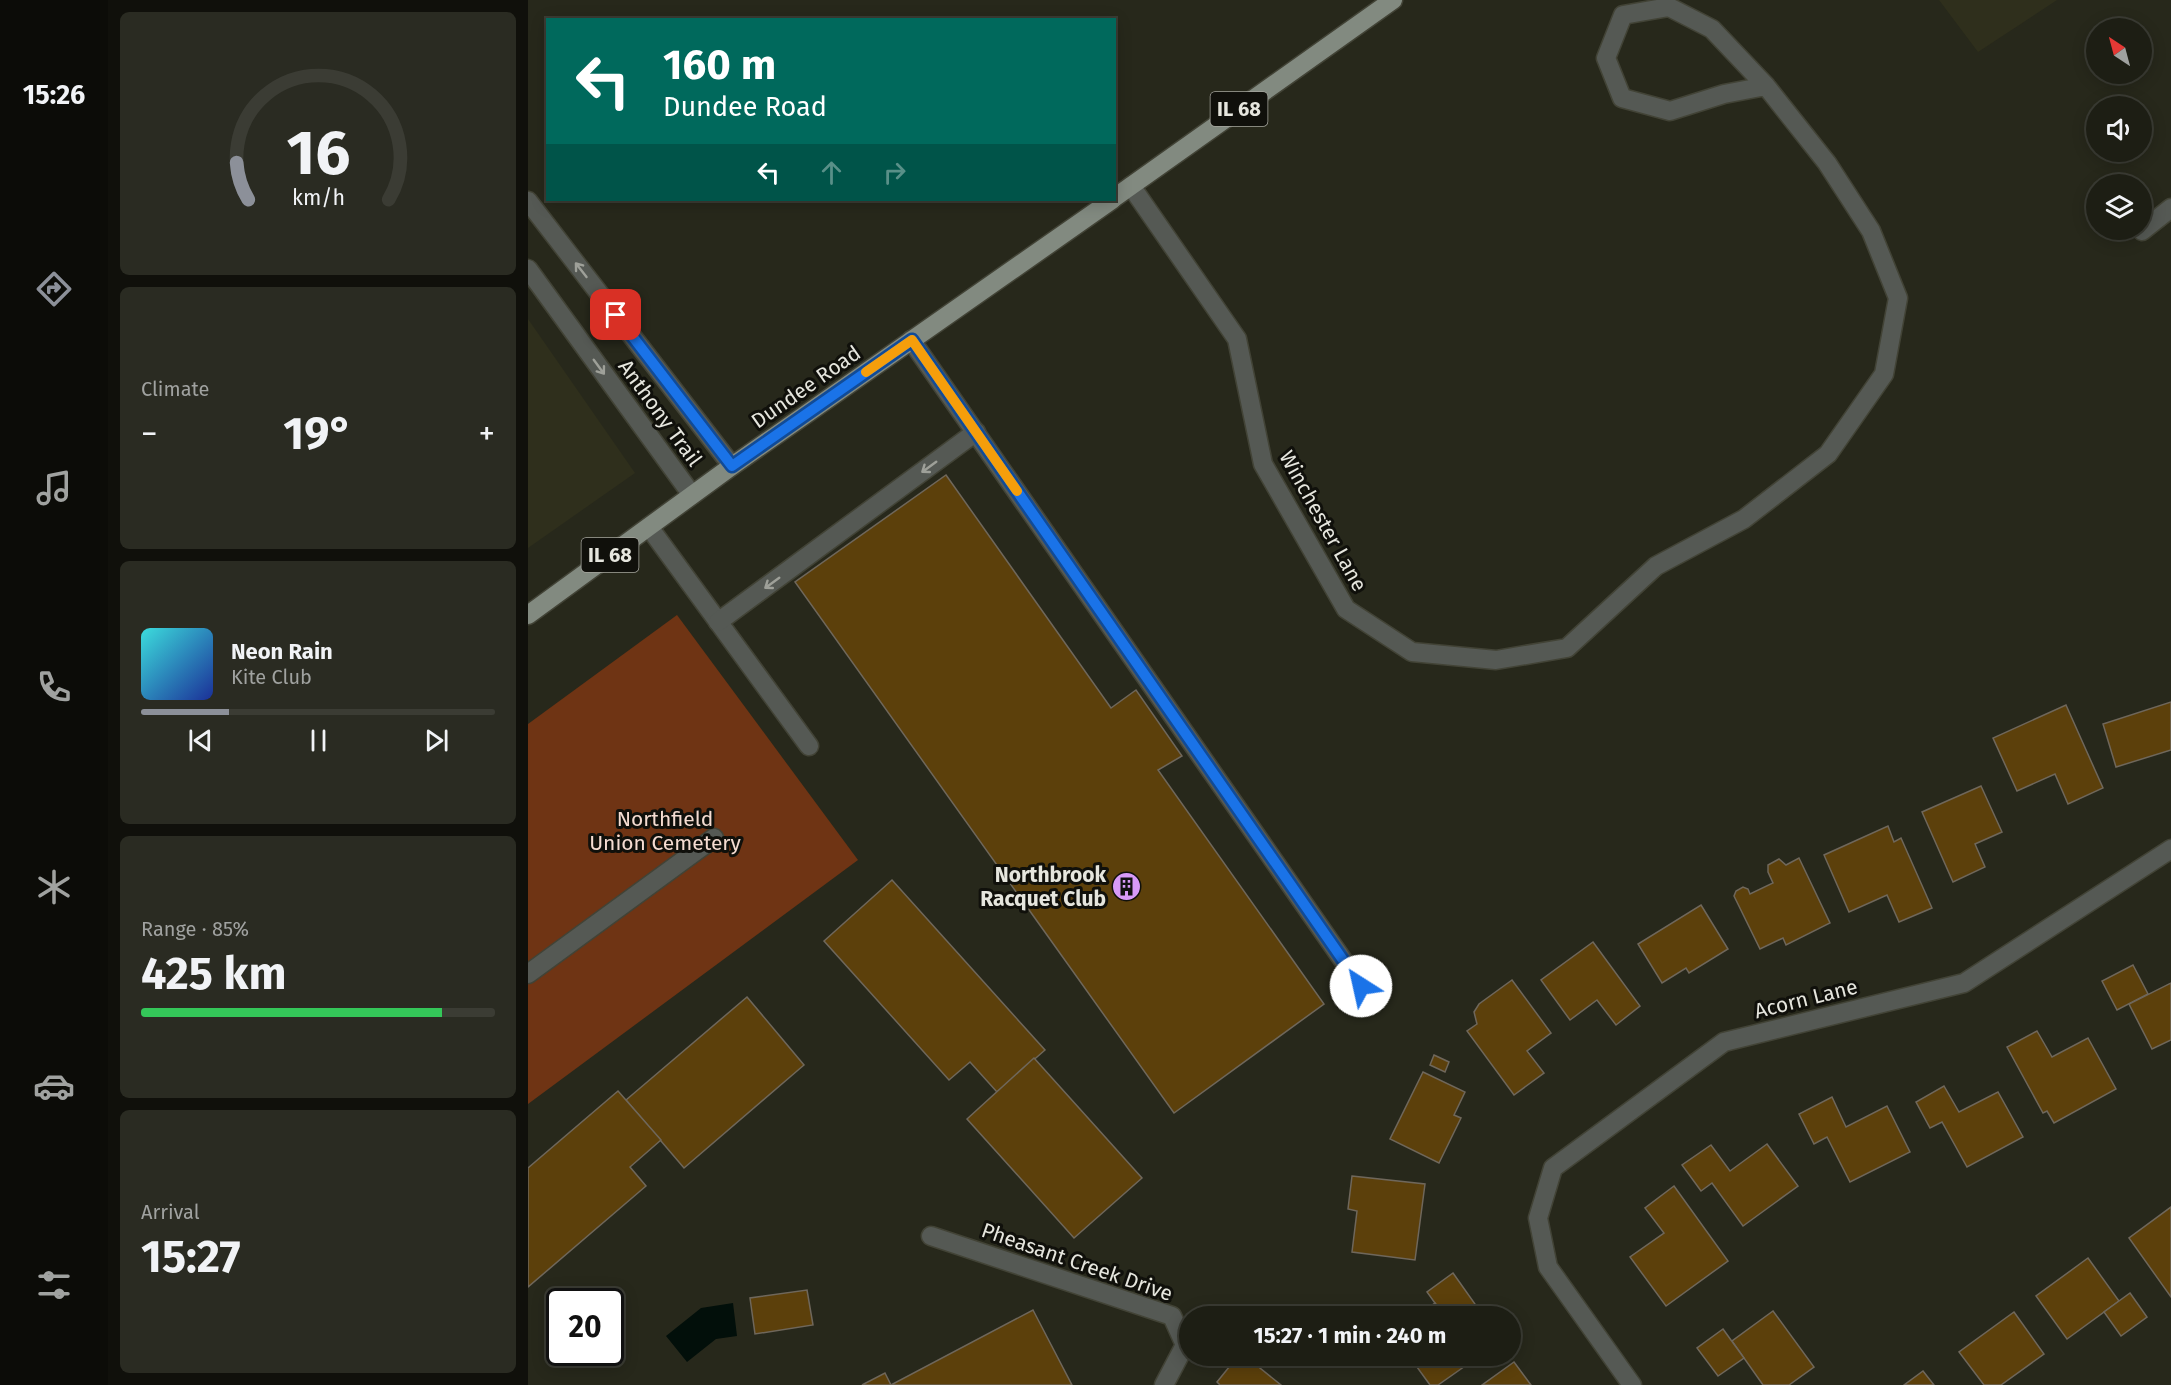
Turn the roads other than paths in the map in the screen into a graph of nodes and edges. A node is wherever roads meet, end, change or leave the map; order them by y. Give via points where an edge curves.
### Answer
1 (1393, 0) edge
2 (1766, 86) junction
3 (1131, 186) junction
4 (1116, 197) edge
5 (528, 201) edge
6 (1110, 201) edge
7 (2171, 208) edge
8 (2152, 223) edge
9 (528, 269) edge
10 (912, 340) junction
11 (976, 432) junction
12 (732, 466) junction
13 (692, 495) junction
14 (649, 526) junction
15 (528, 615) edge
16 (718, 622) junction
17 (809, 746) dead end
18 (714, 838) dead end
19 (2171, 849) edge
20 (528, 974) edge
21 (1361, 986) dead end
22 (931, 1236) dead end
23 (1164, 1385) edge
24 (1632, 1385) edge

1 - 3 main road, Dundee Road / IL 68
2 - 2 street, Winchester Lane via 1712,29 1669,7 1623,15 1606,58 1622,98 1670,111
2 - 3 street, Winchester Lane via 1827,163 1871,231 1898,298 1884,374 1828,454 1744,519 1656,566 1567,648 1496,660 1412,652 1346,609 1263,464 1237,339
3 - 4 main road, Dundee Road / IL 68
12 -> 5 street, Anthony Trail
6 - 10 main road, Dundee Road / IL 68
7 - 8 street
9 -> 13 street, Anthony Trail
10 - 11 street
10 - 12 main road, Dundee Road / IL 68
11 -> 16 street
11 - 21 street
12 - 13 main road, Dundee Road / IL 68
13 - 14 main road, Dundee Road / IL 68
14 - 15 main road, Dundee Road / IL 68
14 - 16 street
16 - 17 street
18 - 20 street
19 - 24 street, Acorn Lane via 1964,983 1724,1042 1553,1168 1538,1218 1548,1268
22 - 23 street, Pheasant Creek Drive via 1172,1316 1185,1346

